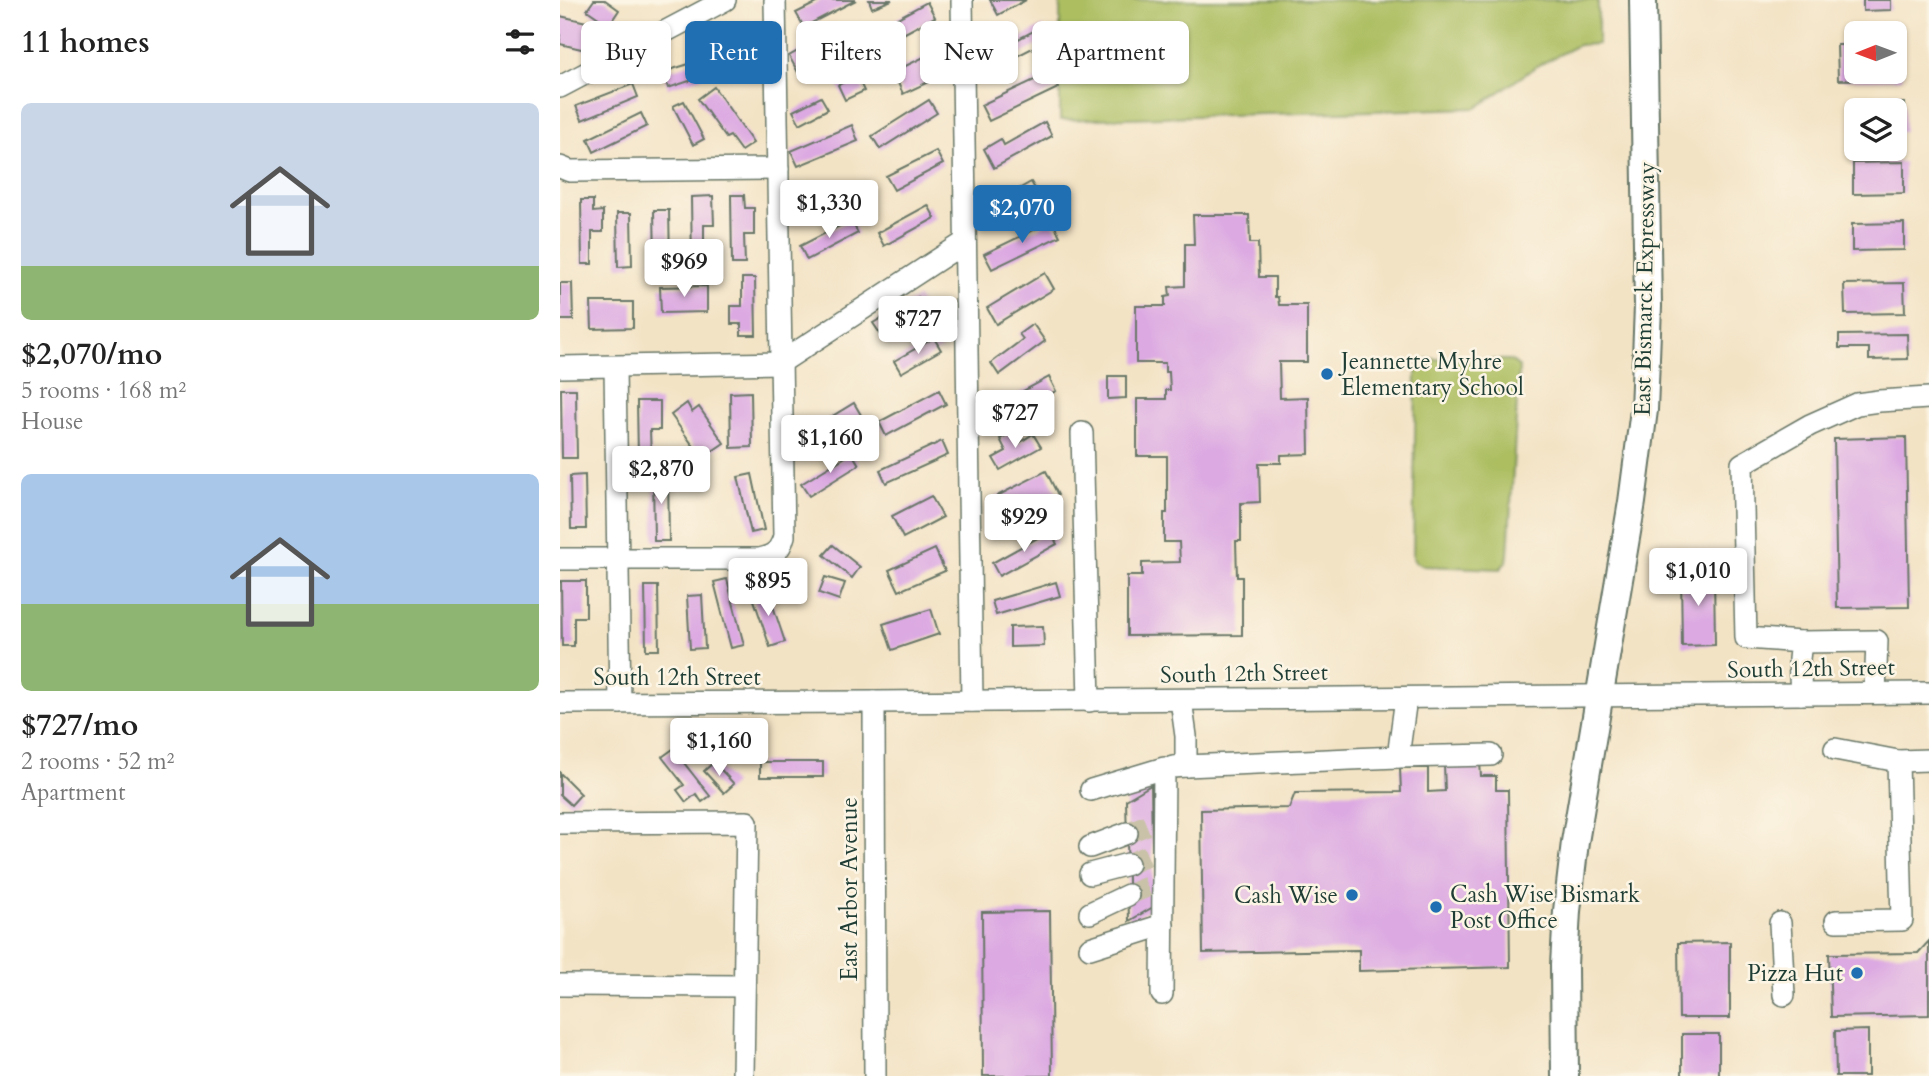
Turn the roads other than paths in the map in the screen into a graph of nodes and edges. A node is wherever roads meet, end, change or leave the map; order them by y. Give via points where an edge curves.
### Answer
1 (724, 0) edge
2 (775, 0) edge
3 (962, 0) edge
4 (1643, 0) edge
5 (560, 87) edge
6 (560, 167) edge
7 (778, 169) junction
8 (965, 242) junction
9 (780, 363) junction
10 (560, 367) edge
11 (615, 367) junction
12 (1929, 398) edge
13 (1082, 433) dead end
14 (617, 558) junction
15 (560, 559) edge
16 (1801, 642) junction
17 (1875, 693) junction
18 (1929, 693) edge
19 (1801, 694) junction
20 (1600, 696) junction
21 (1406, 698) junction
22 (1181, 700) junction
23 (972, 701) junction
24 (1089, 701) junction
25 (874, 702) junction
26 (560, 703) edge
27 (620, 703) junction
28 (1835, 749) dead end
29 (1491, 755) dead end
30 (1398, 757) junction
31 (1929, 760) edge
32 (1898, 761) junction
33 (1186, 766) junction
34 (1164, 768) junction
35 (1091, 790) dead end
36 (560, 823) edge
37 (1127, 833) tunnel mouth
38 (1090, 847) dead end
39 (1128, 864) tunnel mouth
40 (1090, 874) dead end
41 (1128, 895) tunnel mouth
42 (1090, 913) dead end
43 (1836, 922) dead end
44 (1780, 923) dead end
45 (1163, 925) junction
46 (1090, 948) dead end
47 (560, 985) edge
48 (744, 986) junction
49 (1162, 994) dead end
50 (1784, 995) dead end
51 (743, 1076) edge
52 (875, 1076) edge
53 (1564, 1076) edge

1 - 5 street
2 - 7 street
3 - 8 street
4 - 20 main road, East Bismarck Expressway via 1648,284 1645,396
6 - 7 street via 570,171
7 - 9 street
8 - 9 street
8 - 23 street
9 - 11 street
9 - 14 street via 784,536 777,552 759,559
10 - 11 street
11 - 14 street
12 - 16 street via 1857,404 1742,464 1746,638
13 - 24 street
14 - 15 street
14 - 27 street
16 - 17 street via 1877,641
16 - 19 street
17 - 18 street, South 12th Street
17 - 19 street, South 12th Street
19 - 20 street, South 12th Street
20 - 21 street, South 12th Street
20 - 53 main road, East Bismarck Expressway via 1571,874 1564,965
21 - 22 street, South 12th Street
21 - 30 street
22 - 24 street, South 12th Street
22 - 33 street
23 - 24 street, South 12th Street
23 - 25 street, South 12th Street
25 - 27 street, South 12th Street
25 - 52 street, East Arbor Avenue
26 - 27 street, South 12th Street
28 - 32 street
29 - 30 street
30 - 33 street
31 - 32 street
32 - 43 street via 1902,920
33 - 34 street
34 - 35 street
34 - 45 street via 1158,819
36 - 48 street via 747,822
37 - 38 street
39 - 40 street
41 - 42 street
44 - 50 street
45 - 46 street
45 - 49 street
47 - 48 street
48 - 51 street

